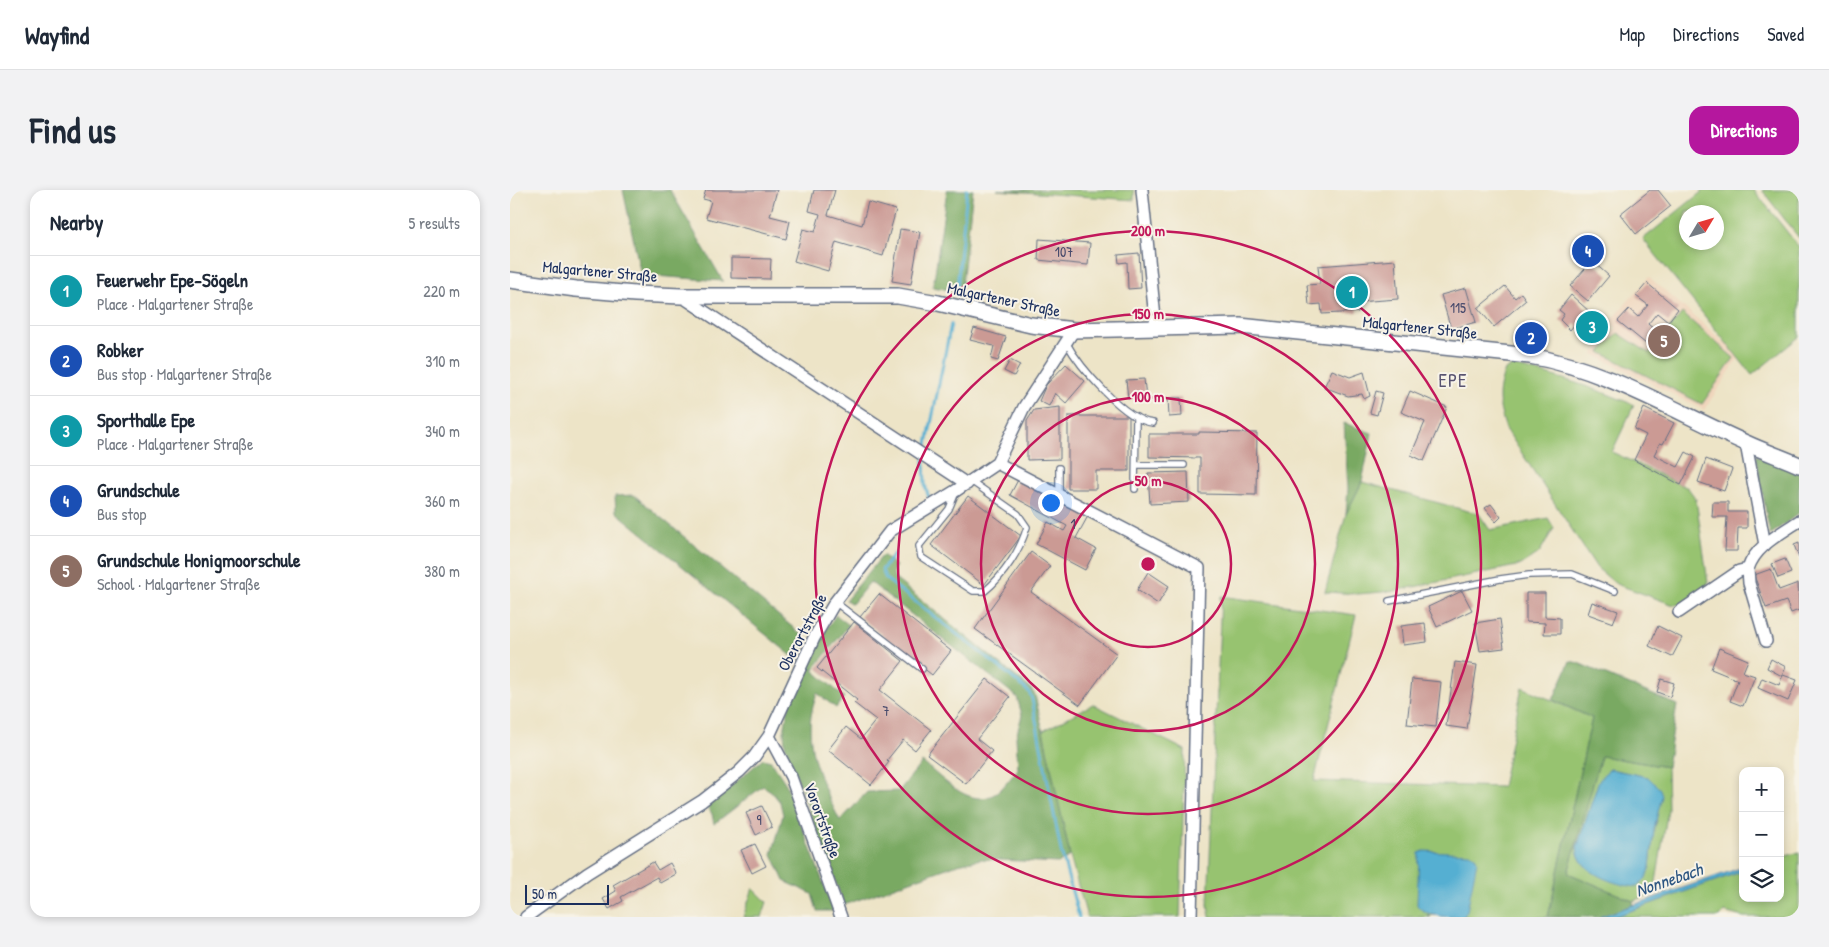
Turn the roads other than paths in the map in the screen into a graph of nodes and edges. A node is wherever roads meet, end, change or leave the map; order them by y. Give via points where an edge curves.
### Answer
1 (1142, 190) edge
2 (510, 280) edge
3 (681, 296) junction
4 (1156, 328) junction
5 (1070, 336) junction
6 (1136, 416) junction
7 (1153, 423) dead end
8 (1746, 444) junction
9 (997, 462) junction
10 (1799, 464) edge
11 (1136, 465) junction
12 (1184, 465) dead end
13 (1059, 468) dead end
14 (965, 485) junction
15 (1135, 489) dead end
16 (1059, 495) junction
17 (1799, 521) edge
18 (1766, 545) junction
19 (1748, 569) junction
20 (1615, 591) dead end
21 (1389, 601) dead end
22 (835, 602) junction
23 (1679, 612) dead end
24 (1766, 641) dead end
25 (922, 669) dead end
26 (769, 736) junction
27 (526, 917) edge
28 (841, 917) edge
29 (1190, 917) edge

1 - 4 street
2 - 3 street, Malgartener Straße via 576,289
3 - 5 street, Malgartener Straße via 898,296
3 - 14 street
4 - 5 street, Malgartener Straße
4 - 8 street, Malgartener Straße via 1240,326 1551,359 1641,394
5 - 6 lane via 1075,358 1089,376
5 - 9 street, Oberortstraße via 1024,407
6 - 7 lane
6 - 11 lane
8 - 10 street, Malgartener Straße
8 - 18 street
9 - 14 street, Oberortstraße
9 - 16 street
11 - 12 lane
11 - 15 lane
13 - 16 lane
14 - 14 lane via 919,546 921,557 973,591 985,592 1022,545 1027,528 1018,514
14 - 22 street, Oberortstraße via 890,531
16 - 29 street via 1199,568
17 - 18 street
18 - 19 street via 1751,559
19 - 23 street via 1739,571
19 - 24 street
20 - 21 lane via 1572,574 1529,575
22 - 25 lane
22 - 26 street, Oberortstraße via 814,638
26 - 27 street, Oberortstraße via 739,772 702,801 587,873
26 - 28 street, Vorortstraße via 791,777

